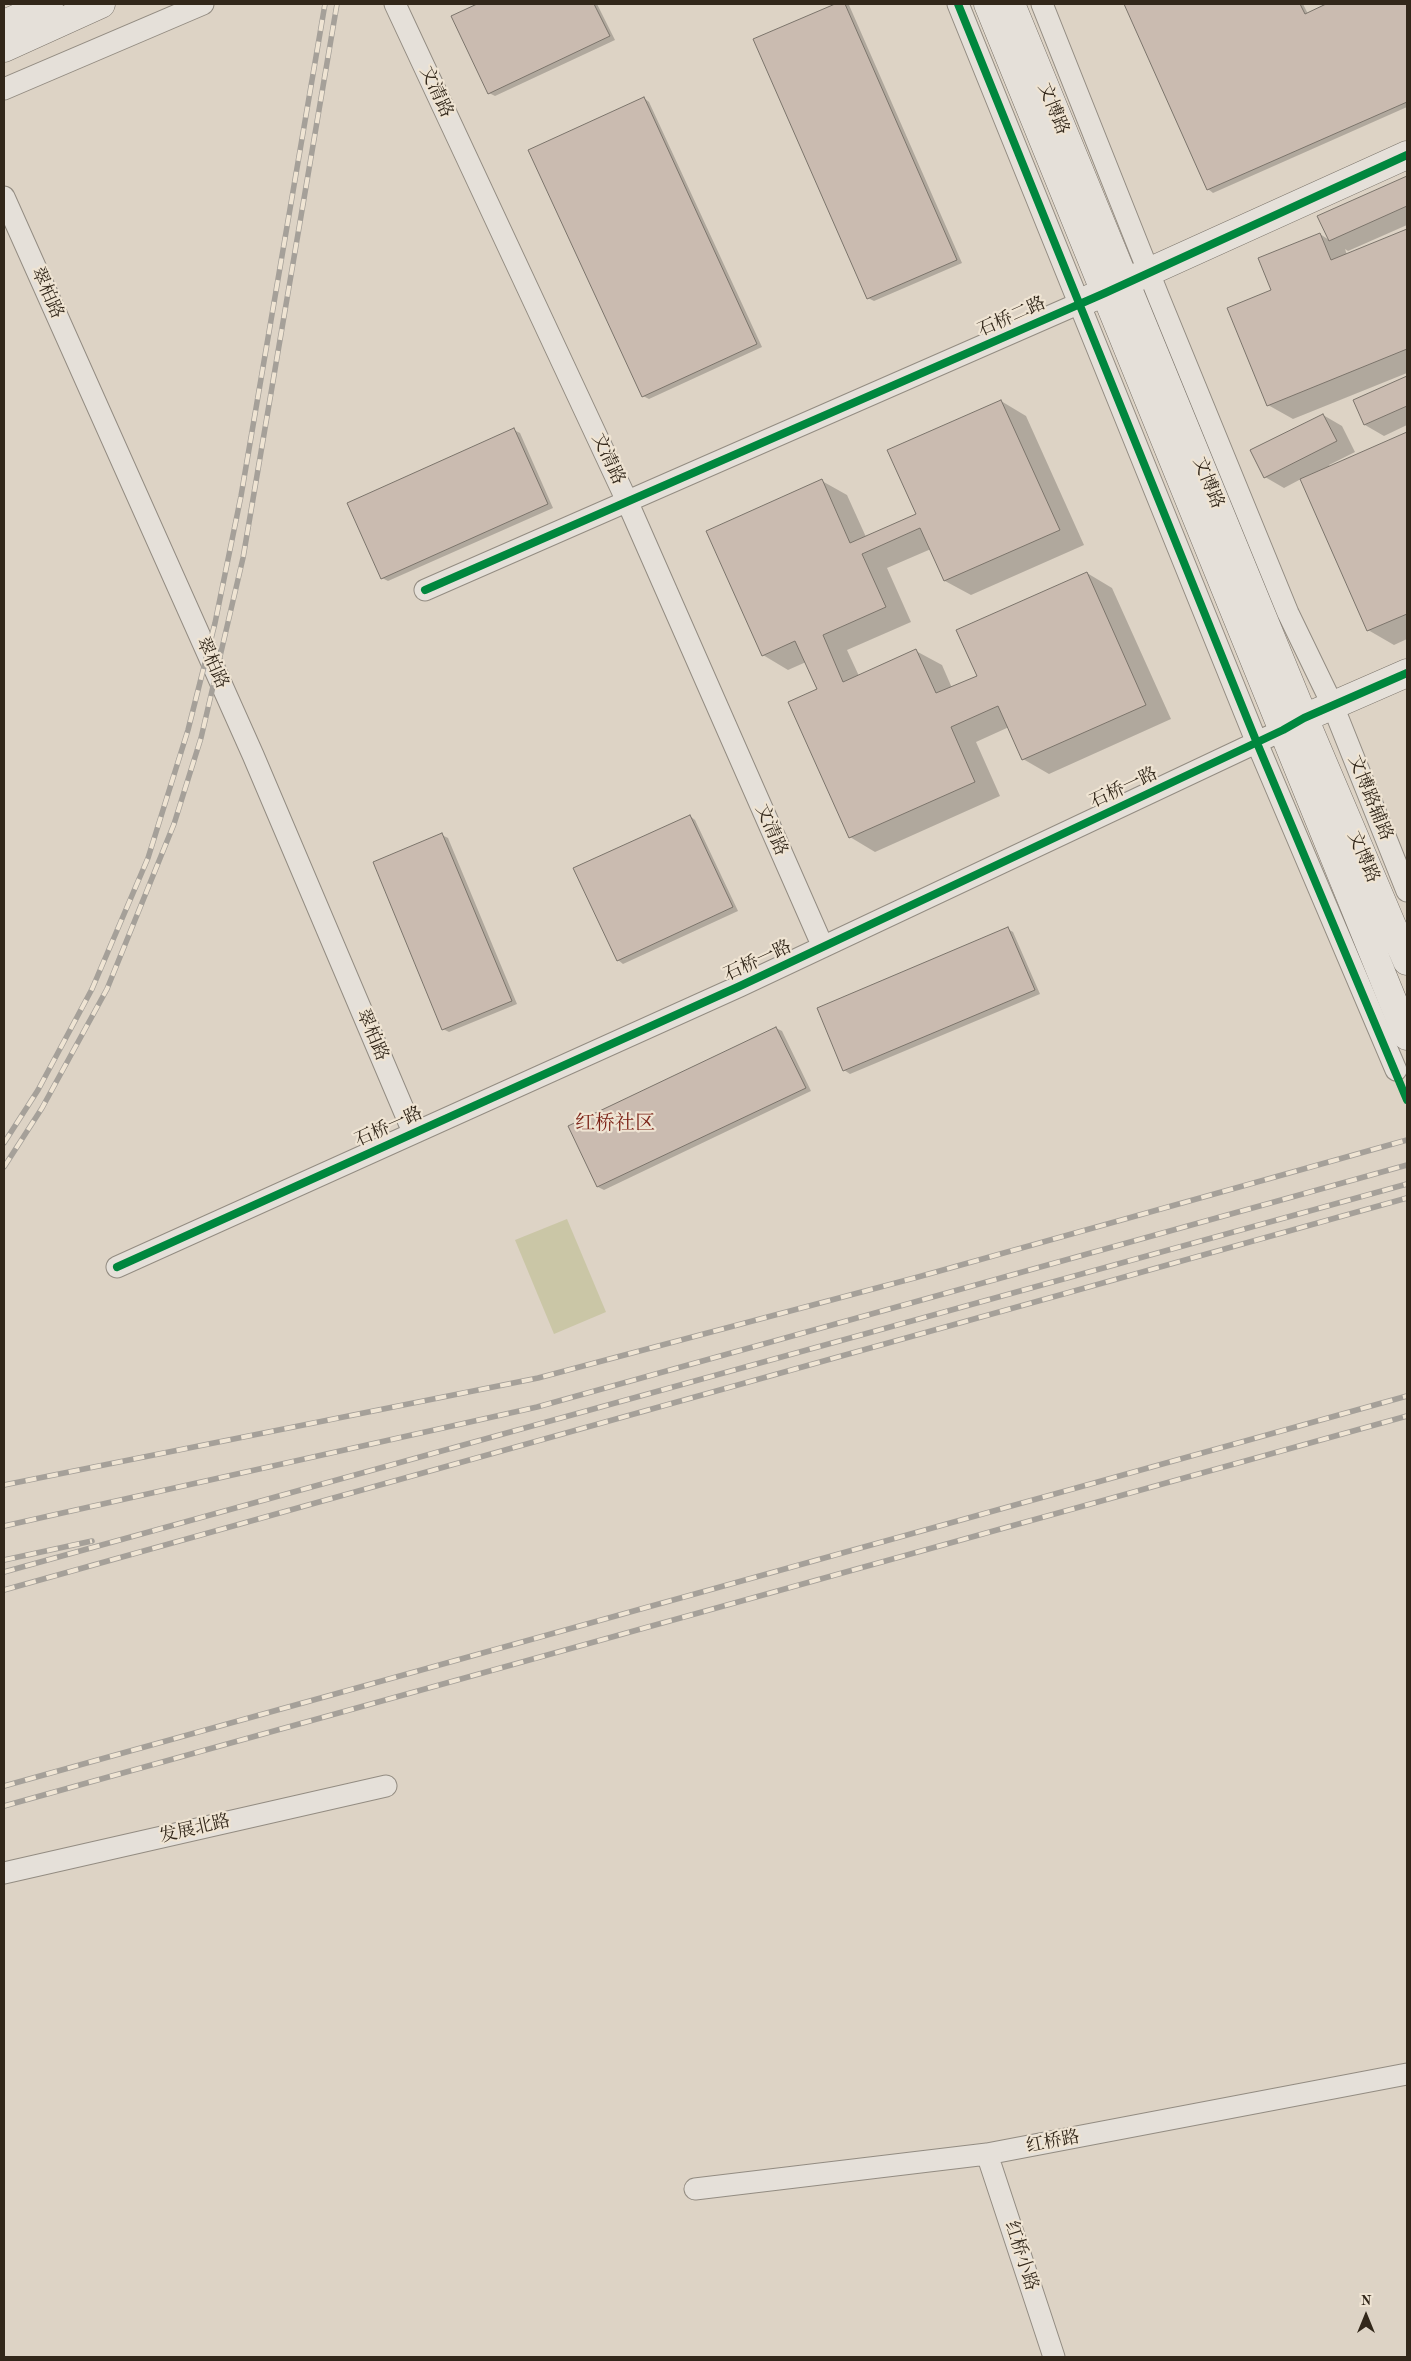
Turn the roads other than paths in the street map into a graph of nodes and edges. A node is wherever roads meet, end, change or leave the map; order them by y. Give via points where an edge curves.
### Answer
1 (49, 4) edge
2 (101, 4) edge
3 (202, 4) edge
4 (394, 4) edge
5 (958, 4) edge
6 (988, 4) edge
7 (1011, 4) edge
8 (1042, 4) edge
9 (4, 24) edge
10 (4, 48) edge
11 (4, 89) edge
12 (1407, 155) edge
13 (4, 197) edge
14 (1126, 283) junction
15 (1080, 303) junction
16 (627, 501) junction
17 (425, 590) dead end
18 (1407, 673) edge
19 (1333, 706) junction
20 (1294, 724) junction
21 (1257, 742) junction
22 (1407, 891) edge
23 (823, 947) junction
24 (1407, 961) edge
25 (1407, 1036) edge
26 (1396, 1070) dead end
27 (413, 1132) junction
28 (117, 1267) dead end
29 (386, 1786) dead end
30 (4, 1873) edge
31 (1407, 2074) edge
32 (987, 2154) junction
33 (695, 2189) dead end
34 (1054, 2357) edge

1 - 9 main road
2 - 10 main road
3 - 11 street
4 - 16 street, 文清路
5 - 15 street
6 - 14 main road, 文博路
7 - 14 main road, 文博路
8 - 14 street, 文博路辅路
12 - 14 main road, 石桥二路
13 - 27 street, 翠柏路 via 253,755
14 - 15 main road, 石桥二路
14 - 19 street, 文博路辅路
14 - 20 main road, 文博路
15 - 16 street, 石桥二路
15 - 21 street
16 - 17 street, 石桥二路
16 - 23 street, 文清路
18 - 19 main road, 石桥一路
19 - 20 main road, 石桥一路
19 - 22 street, 文博路辅路
20 - 21 street, 石桥一路
20 - 24 main road, 文博路
20 - 25 main road
21 - 23 street, 石桥一路
21 - 26 street
23 - 27 street, 石桥一路
27 - 28 street, 石桥一路
29 - 30 street, 发展北路
31 - 32 street, 红桥路
32 - 33 street, 红桥路
32 - 34 street, 红桥小路

